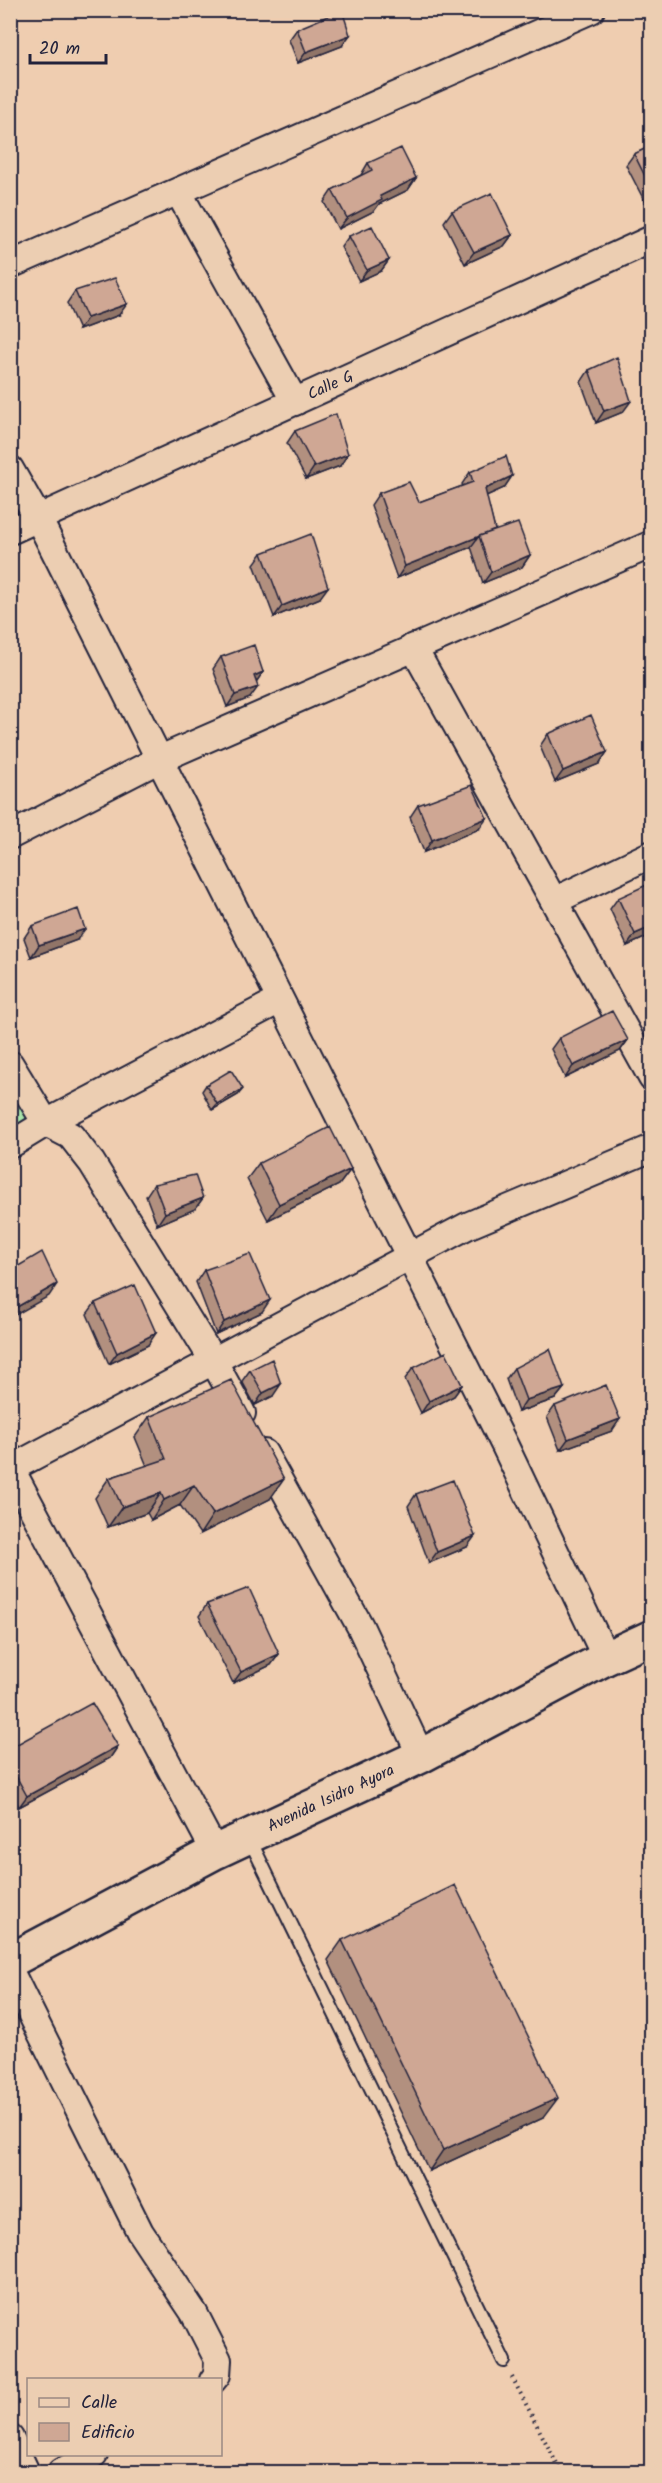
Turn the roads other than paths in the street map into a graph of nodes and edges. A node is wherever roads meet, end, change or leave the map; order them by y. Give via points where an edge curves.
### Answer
1 (577, 14) edge
2 (179, 193) junction
3 (651, 239) edge
4 (10, 265) edge
5 (295, 402) junction
6 (10, 469) edge
7 (38, 518) junction
8 (10, 531) edge
9 (651, 544) edge
10 (413, 647) junction
11 (158, 760) junction
12 (10, 836) edge
13 (651, 854) edge
14 (554, 901) junction
15 (278, 1000) junction
16 (10, 1064) edge
17 (651, 1078) edge
18 (46, 1124) junction
19 (10, 1145) edge
20 (651, 1149) edge
21 (407, 1256) junction
22 (214, 1362) junction
23 (11, 1468) edge
24 (651, 1637) edge
25 (606, 1658) junction
26 (421, 1756) junction
27 (249, 1837) junction
28 (215, 1852) junction
29 (14, 1956) edge
30 (504, 2361) road end
31 (214, 2378) edge
32 (10, 2438) edge
33 (90, 2456) edge
34 (26, 2472) edge
35 (61, 2472) edge

1 - 2 street
2 - 4 street
2 - 5 street
3 - 5 street, Calle G
5 - 7 street, Calle G
6 - 7 street
7 - 8 street, Calle G
7 - 11 street
9 - 10 street
10 - 11 street
10 - 14 street
11 - 12 street
11 - 15 street
13 - 14 street
14 - 17 street
15 - 18 street
15 - 21 street
16 - 18 street
18 - 19 street
18 - 22 street via 71,1136 92,1163
20 - 21 street via 528,1198
21 - 22 street
21 - 25 street via 505,1446
22 - 23 street
22 - 26 street via 360,1626
23 - 28 street
24 - 25 street, Avenida Isidro Ayora
25 - 26 street, Avenida Isidro Ayora
26 - 27 street, Avenida Isidro Ayora
27 - 28 street, Avenida Isidro Ayora
27 - 30 lane
28 - 29 street, Avenida Isidro Ayora
29 - 31 street via 140,2232 194,2313 218,2360
32 - 34 street
33 - 35 street

